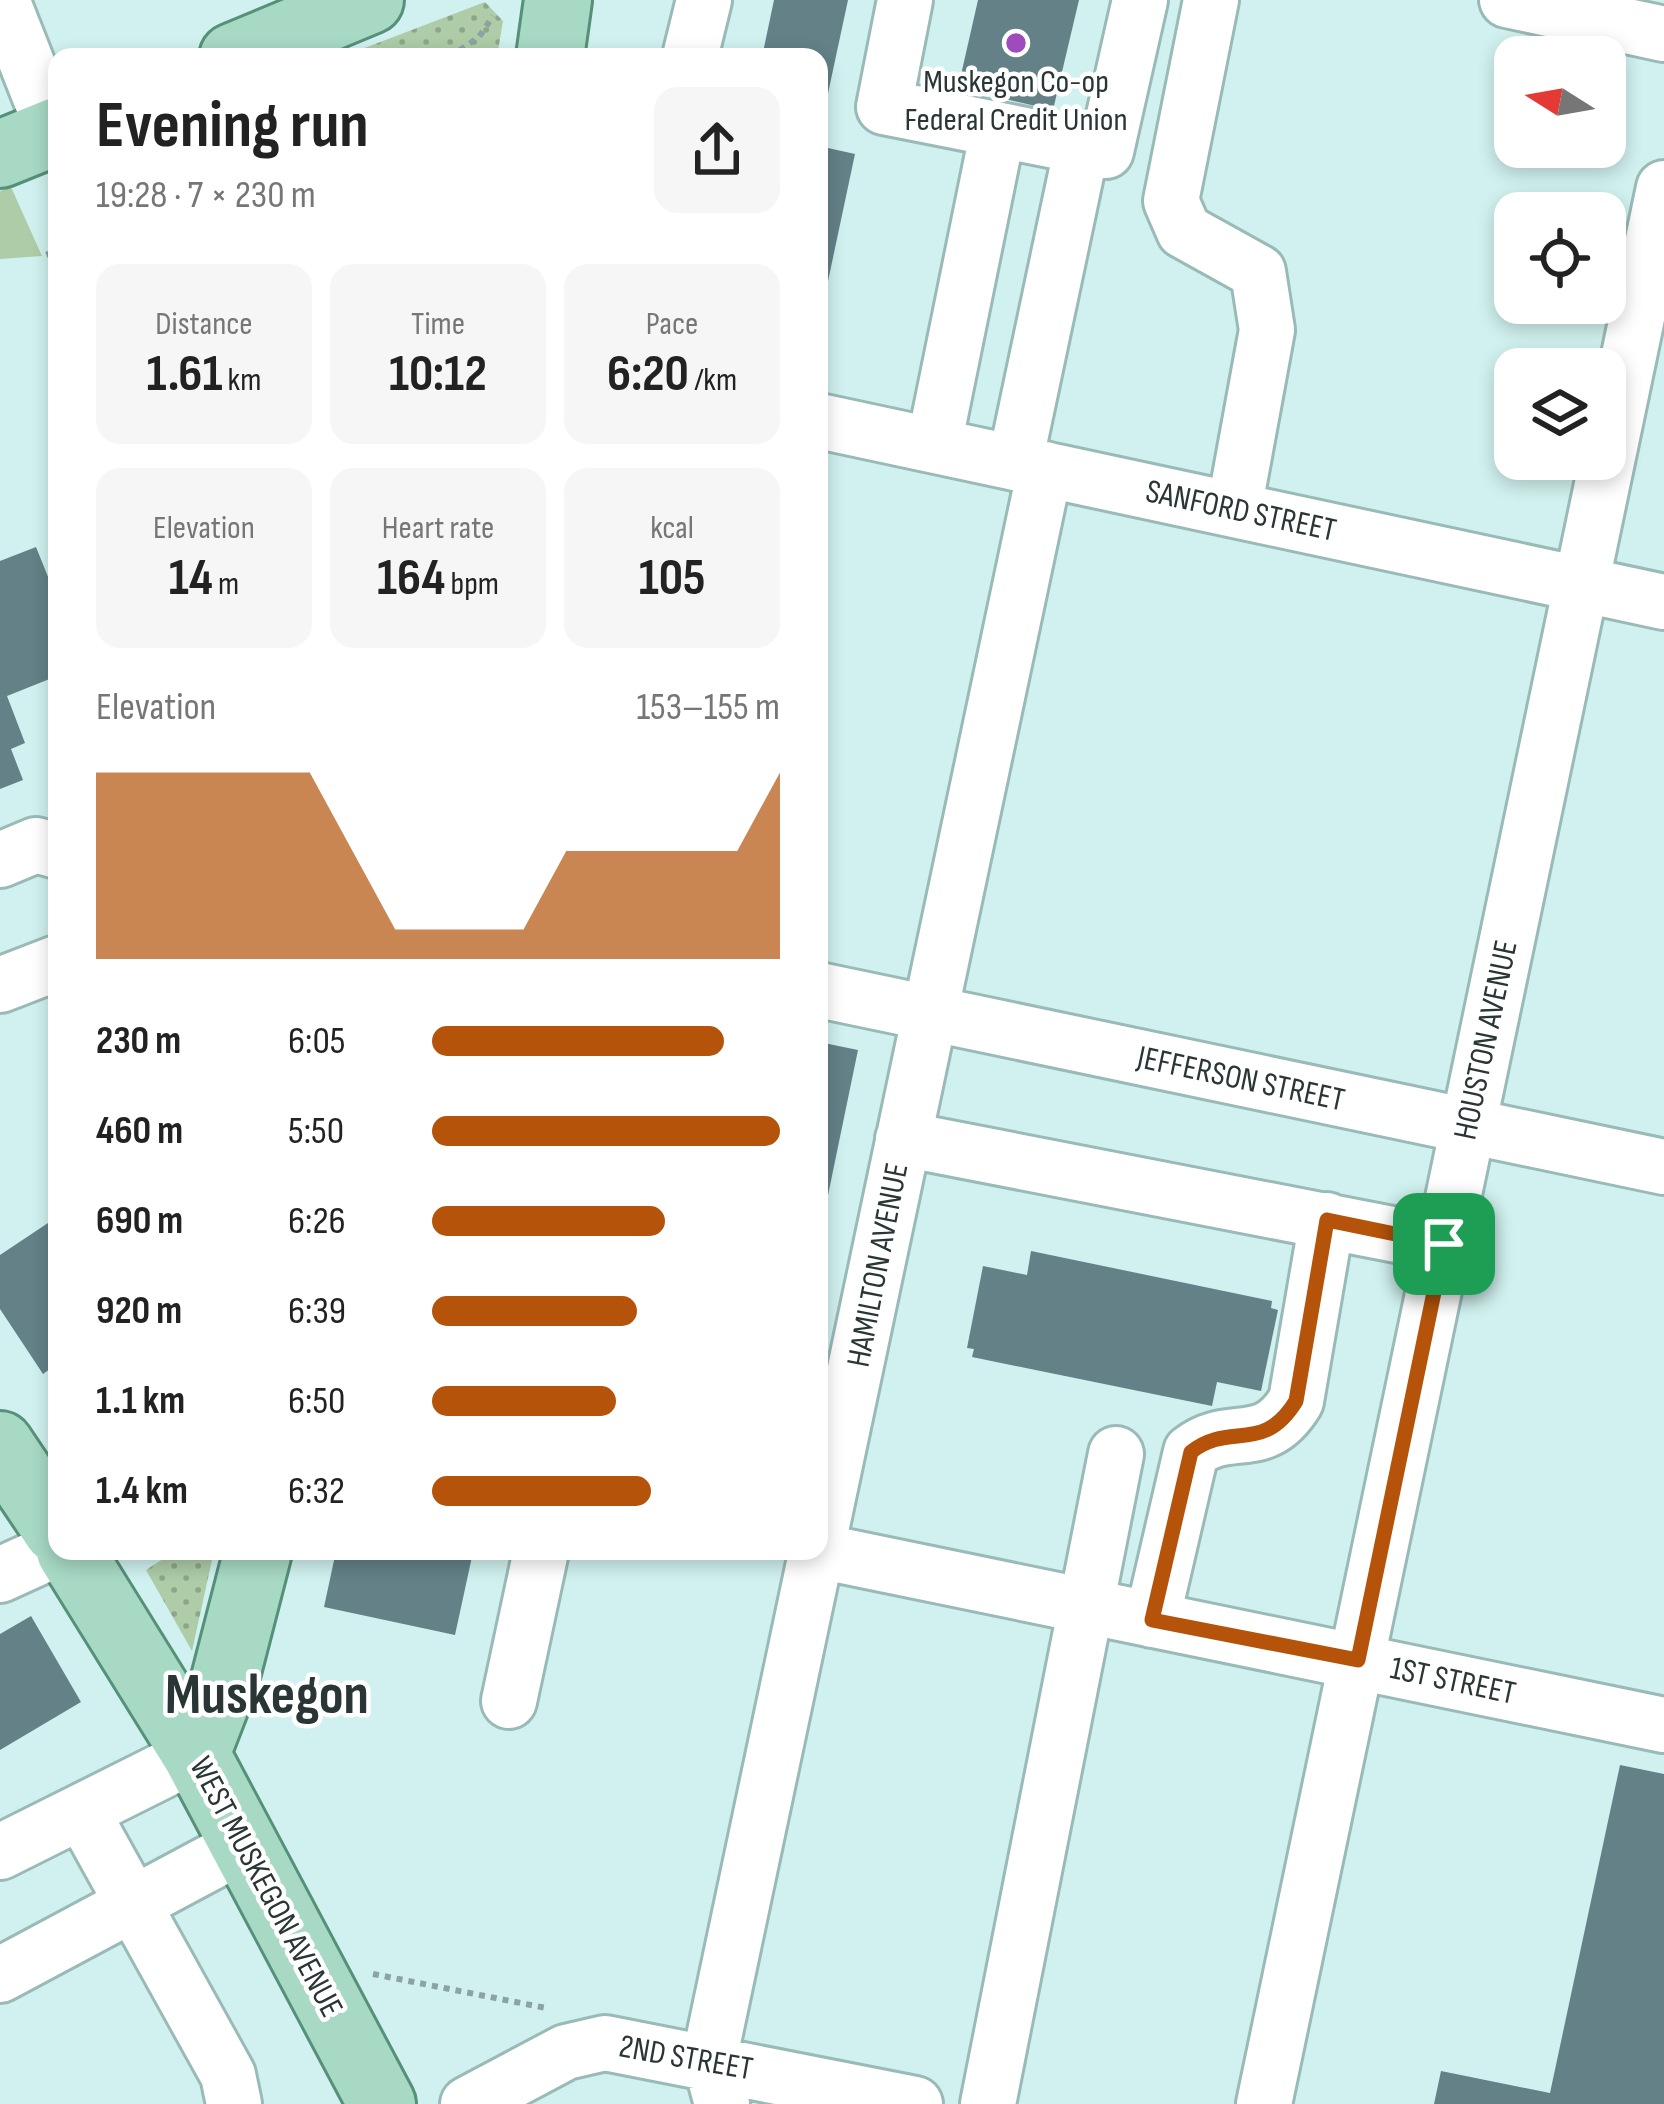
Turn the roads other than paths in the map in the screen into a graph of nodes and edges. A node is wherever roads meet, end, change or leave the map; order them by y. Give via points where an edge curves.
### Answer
1 (2, 0) edge
2 (370, 0) edge
3 (558, 0) edge
4 (704, 0) edge
5 (904, 0) edge
6 (1140, 0) edge
7 (1211, 0) edge
8 (1507, 0) edge
9 (1664, 34) edge
10 (255, 48) edge
11 (551, 48) edge
12 (692, 48) edge
13 (998, 130) junction
14 (37, 139) edge
15 (1094, 149) junction
16 (1664, 188) edge
17 (1652, 321) edge
18 (828, 423) edge
19 (934, 445) junction
20 (1030, 466) junction
21 (1234, 510) junction
22 (1581, 584) junction
23 (1664, 602) edge
24 (48, 848) edge
25 (0, 860) edge
26 (48, 967) edge
27 (0, 986) edge
28 (828, 992) edge
29 (929, 1014) junction
30 (1468, 1126) junction
31 (903, 1138) junction
32 (1664, 1167) edge
33 (1327, 1220) junction
34 (1444, 1244) junction
35 (0, 1445) edge
36 (1116, 1454) dead end
37 (828, 1511) edge
38 (48, 1517) edge
39 (48, 1553) edge
40 (828, 1553) edge
41 (76, 1560) edge
42 (256, 1560) edge
43 (539, 1560) edge
44 (818, 1560) edge
45 (0, 1575) edge
46 (1085, 1606) junction
47 (1152, 1620) junction
48 (1358, 1660) junction
49 (509, 1701) dead end
50 (1664, 1725) edge
51 (196, 1754) junction
52 (82, 1812) junction
53 (245, 1844) junction
54 (0, 1852) edge
55 (131, 1902) junction
56 (0, 1975) edge
57 (716, 2082) edge
58 (234, 2104) edge
59 (382, 2104) edge
60 (468, 2104) edge
61 (915, 2104) edge
62 (988, 2104) edge
63 (1264, 2104) edge

1 - 14 street
2 - 10 main road
3 - 11 main road
4 - 12 street
5 - 13 street via 884,106
6 - 15 street, HAMILTON AVENUE
7 - 21 street via 1171,201 1184,231 1258,272 1267,329
8 - 9 street
13 - 15 street
13 - 19 street
15 - 20 street, HAMILTON AVENUE
16 - 17 street, HOUSTON AVENUE
17 - 22 street, HOUSTON AVENUE
18 - 19 street, SANFORD STREET
19 - 20 street, SANFORD STREET
20 - 21 street, SANFORD STREET
20 - 29 street, HAMILTON AVENUE
21 - 22 street, SANFORD STREET
22 - 23 street, SANFORD STREET
22 - 30 street, HOUSTON AVENUE
24 - 25 street via 36,845
26 - 27 street
28 - 29 street, JEFFERSON STREET
29 - 30 street, JEFFERSON STREET
29 - 31 street, HAMILTON AVENUE
30 - 32 street, JEFFERSON STREET
30 - 34 street, HOUSTON AVENUE
31 - 33 street
31 - 37 street, HAMILTON AVENUE
33 - 34 street
33 - 47 street via 1296,1401 1284,1422 1258,1437 1208,1438 1191,1452
34 - 48 street, HOUSTON AVENUE
35 - 38 main road
36 - 46 street
39 - 45 street
40 - 46 street, 1ST STREET
41 - 51 main road, WEST MUSKEGON AVENUE
42 - 51 main road
43 - 49 street
44 - 57 street, HAMILTON AVENUE
46 - 47 street, 1ST STREET
46 - 62 street
47 - 48 street, 1ST STREET
48 - 50 street, 1ST STREET
48 - 63 street, HOUSTON AVENUE
51 - 52 street
51 - 53 main road, WEST MUSKEGON AVENUE
52 - 54 street
52 - 55 street
53 - 55 street
53 - 59 main road, WEST MUSKEGON AVENUE
55 - 56 street
55 - 58 street via 228,2075
57 - 60 street, 2ND STREET via 605,2043 566,2052
57 - 61 street, 2ND STREET

